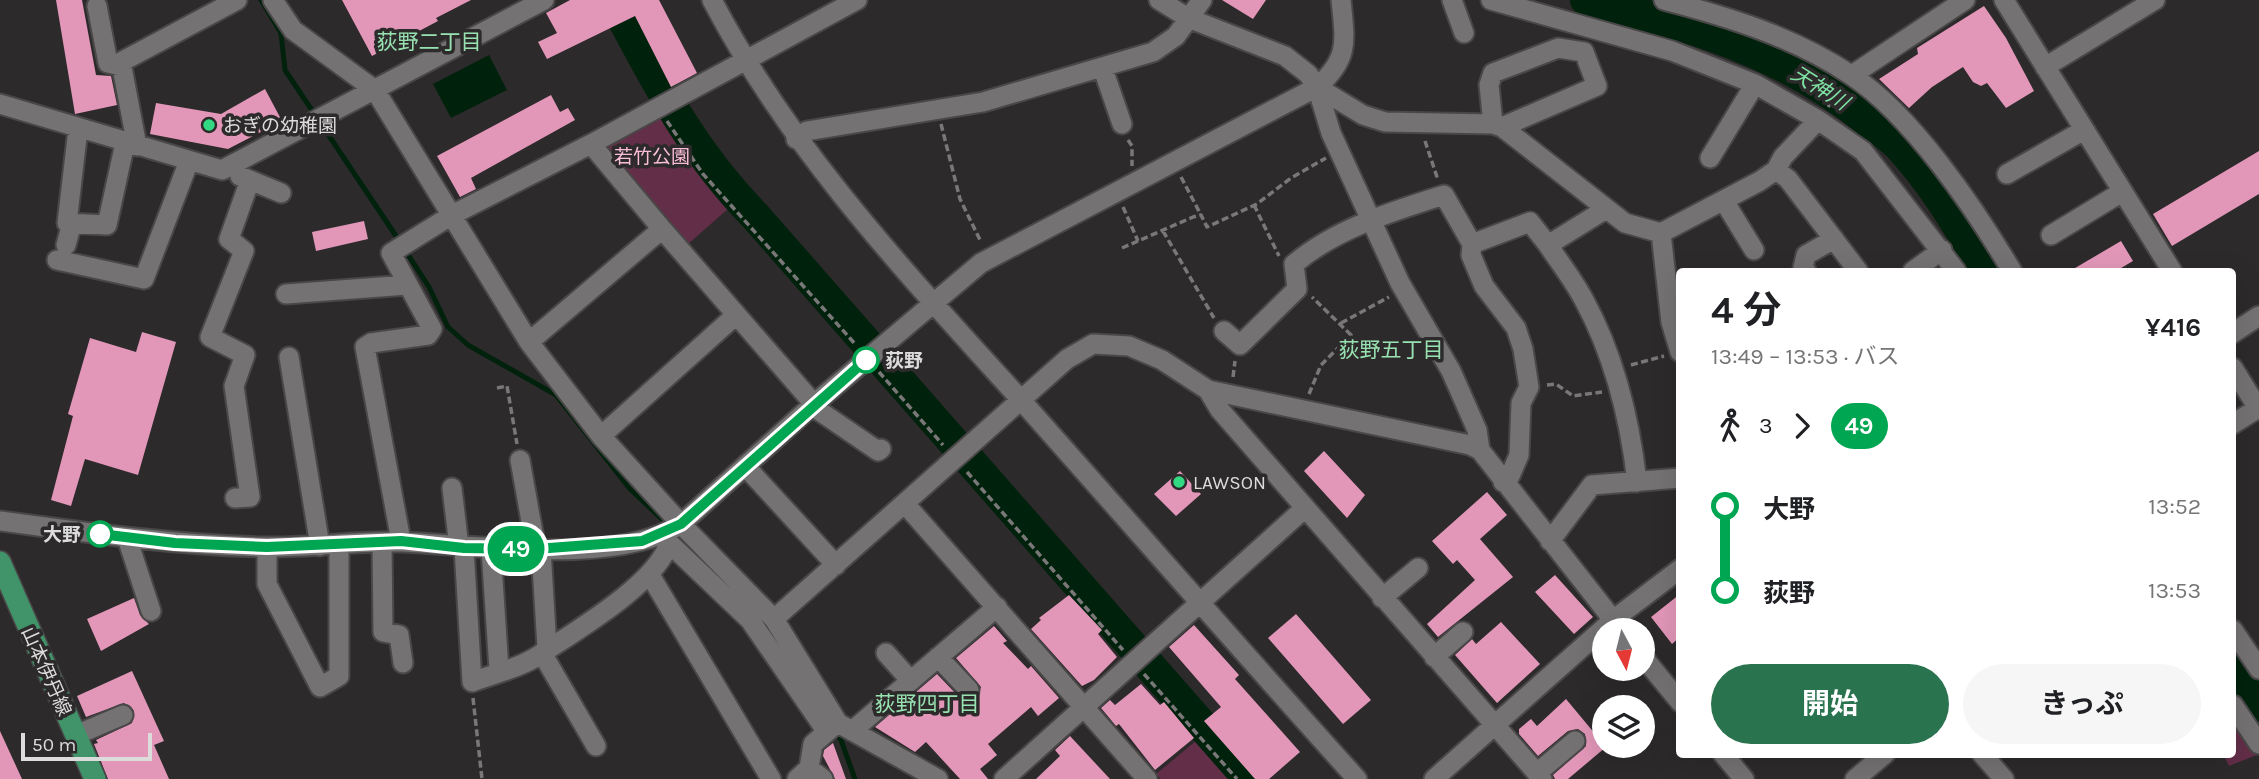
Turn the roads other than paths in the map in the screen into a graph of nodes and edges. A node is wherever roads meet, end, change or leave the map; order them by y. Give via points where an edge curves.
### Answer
1 (237, 0) edge
2 (274, 0) edge
3 (544, 0) edge
4 (712, 0) edge
5 (857, 0) edge
6 (1159, 0) edge
7 (1202, 0) edge
8 (1341, 0) edge
9 (1452, 0) edge
10 (1491, 0) edge
11 (1664, 0) edge
12 (1965, 0) edge
13 (2004, 0) edge
14 (2155, 0) edge
15 (97, 6) dead end
16 (1188, 18) junction
17 (1464, 33) dead end
18 (744, 61) junction
19 (121, 66) junction
20 (2045, 67) junction
21 (1102, 69) junction
22 (1850, 77) junction
23 (1755, 84) junction
24 (1317, 87) junction
25 (375, 90) junction
26 (0, 104) edge
27 (1820, 117) junction
28 (1122, 124) road end
29 (1497, 126) junction
30 (78, 129) junction
31 (2084, 130) junction
32 (796, 139) junction
33 (131, 144) junction
34 (591, 144) junction
35 (1710, 158) dead end
36 (188, 161) junction
37 (222, 170) junction
38 (1776, 170) junction
39 (2007, 174) dead end
40 (250, 180) junction
41 (2122, 192) junction
42 (281, 193) dead end
43 (1724, 201) junction
44 (1606, 209) junction
45 (452, 215) junction
46 (1370, 220) junction
47 (72, 223) junction
48 (662, 229) junction
49 (1661, 233) junction
50 (2051, 235) dead end
51 (1834, 239) junction
52 (1472, 244) junction
53 (1548, 245) junction
54 (1754, 250) dead end
55 (1942, 250) junction
56 (2008, 264) edge
57 (1803, 268) edge
58 (1856, 268) edge
59 (1917, 268) edge
60 (1954, 268) edge
61 (2170, 268) edge
62 (407, 285) junction
63 (286, 294) dead end
64 (932, 302) junction
65 (736, 315) junction
66 (2259, 316) edge
67 (1224, 331) road end
68 (2236, 331) edge
69 (1676, 335) edge
70 (529, 342) junction
71 (289, 357) dead end
72 (2236, 373) edge
73 (1208, 390) junction
74 (1022, 401) junction
75 (813, 405) junction
76 (2259, 409) edge
77 (2236, 422) edge
78 (601, 436) junction
79 (1480, 450) junction
80 (878, 452) dead end
81 (520, 460) road end
82 (746, 467) junction
83 (1676, 478) edge
84 (1503, 482) junction
85 (1637, 482) junction
86 (452, 488) dead end
87 (235, 498) dead end
88 (906, 505) junction
89 (1305, 508) junction
90 (0, 521) edge
91 (671, 534) junction
92 (127, 538) junction
93 (1550, 541) junction
94 (391, 542) junction
95 (329, 546) junction
96 (267, 547) junction
97 (462, 547) junction
98 (491, 549) junction
99 (539, 549) junction
100 (0, 562) edge
101 (836, 565) junction
102 (1418, 568) dead end
103 (1676, 573) edge
104 (650, 575) junction
105 (1382, 598) junction
106 (1199, 604) junction
107 (997, 607) junction
108 (151, 611) dead end
109 (1611, 618) edge
110 (1625, 618) edge
111 (774, 619) junction
112 (1463, 632) dead end
113 (2236, 634) edge
114 (1592, 645) edge
115 (545, 651) junction
116 (886, 653) dead end
117 (938, 657) junction
118 (1434, 657) junction
119 (403, 663) dead end
120 (2259, 669) edge
121 (502, 671) junction
122 (1656, 673) edge
123 (911, 681) junction
124 (969, 690) dead end
125 (1676, 697) edge
126 (1082, 706) junction
127 (2236, 710) edge
128 (123, 715) dead end
129 (1494, 725) junction
130 (839, 729) junction
131 (76, 735) junction
132 (1575, 741) dead end
133 (2259, 744) edge
134 (596, 746) dead end
135 (1726, 758) edge
136 (1880, 758) edge
137 (1986, 758) edge
138 (810, 775) edge
139 (1539, 776) edge
140 (95, 779) edge
141 (771, 779) edge
142 (937, 779) edge
143 (1004, 779) edge
144 (1147, 779) edge
145 (1357, 779) edge
146 (1434, 779) edge
147 (1744, 779) edge
148 (1855, 779) edge
149 (2004, 779) edge

1 - 19 street
2 - 25 street via 293,30
3 - 25 street
4 - 18 street
5 - 18 street
6 - 16 street
7 - 16 street
8 - 24 street via 1344,52 1331,75
9 - 17 street
10 - 23 street via 1672,51
11 - 22 street via 1782,37
12 - 22 street
13 - 20 street
14 - 20 street
15 - 19 street via 108,63
16 - 21 street via 1176,36 1153,52
16 - 24 street via 1285,56
18 - 32 street
18 - 34 street
19 - 33 street
20 - 31 street
21 - 28 street
21 - 32 street via 937,109 807,131
22 - 56 street via 1902,120 1970,204
23 - 27 street
23 - 35 street
24 - 29 street via 1363,115 1385,122
24 - 46 street
24 - 64 street via 991,257
25 - 37 street
25 - 45 street
26 - 30 street
27 - 38 street
27 - 55 street via 1863,151
29 - 29 street via 1489,85 1493,73 1558,48 1584,52 1597,86
29 - 44 street
30 - 33 street
30 - 47 street via 67,223
31 - 39 street
31 - 41 street
32 - 64 street
33 - 36 street
33 - 47 street via 107,225
34 - 45 street
34 - 48 street
36 - 37 street
36 - 47 street via 170,225 142,284 69,261
37 - 40 street
38 - 43 street
38 - 51 street
40 - 42 street
40 - 87 street via 229,239 250,253 205,334 245,355 234,386 250,497
41 - 50 street
41 - 61 street
43 - 49 street
43 - 54 street
44 - 49 street via 1625,223
44 - 53 street
45 - 62 street via 391,253
45 - 70 street
46 - 52 street via 1444,195
46 - 67 street via 1294,264 1297,289 1240,345
46 - 79 street via 1451,371
48 - 65 street
48 - 70 street
49 - 69 street via 1666,292
51 - 57 street via 1806,255
51 - 58 street
52 - 53 street via 1530,222
52 - 84 street via 1471,255 1484,286 1516,328 1529,387 1521,403 1519,455
53 - 85 street via 1584,300 1612,371
55 - 59 street
55 - 60 street
62 - 63 street
62 - 94 street via 432,329 428,335 365,347
64 - 74 street
64 - 75 street
65 - 75 street
65 - 78 street
66 - 68 street
70 - 78 street
71 - 95 street
72 - 76 street
73 - 74 street via 1163,360 1129,346 1093,344 1067,359
73 - 79 street via 1446,438
73 - 89 street via 1220,411
74 - 88 street
74 - 106 street
75 - 80 street
75 - 82 street
76 - 77 street
78 - 91 street
79 - 84 street
81 - 99 street
82 - 91 street
82 - 101 street
83 - 85 street
84 - 93 street
85 - 93 street via 1592,485
86 - 97 street
88 - 101 street
88 - 107 street
89 - 105 street
89 - 106 street
90 - 92 street
91 - 99 street via 629,543
91 - 104 street via 666,555
91 - 111 street
91 - 130 street via 750,620
92 - 96 street
92 - 108 street
93 - 109 street
94 - 95 street
94 - 97 street
94 - 119 street via 383,632 399,635
95 - 96 street
95 - 96 street via 339,677 320,687 267,584
97 - 98 street
97 - 121 street via 472,682
98 - 99 street
98 - 121 street
99 - 115 street
100 - 131 main road, 山本伊丹線
101 - 111 street
102 - 105 street
103 - 110 street
104 - 115 street
104 - 141 street
105 - 118 street
106 - 126 street
106 - 145 street
107 - 117 street
107 - 126 street
111 - 130 street
112 - 118 street
113 - 120 street
114 - 129 street
115 - 121 street
115 - 134 street via 571,710
116 - 123 street
117 - 123 street
117 - 124 street
118 - 129 street
122 - 125 street
123 - 130 street
126 - 143 street
126 - 144 street
127 - 133 street
128 - 131 street
129 - 139 street
129 - 146 street
130 - 138 street via 813,744
130 - 142 street
131 - 140 main road, 山本伊丹線
132 - 139 street
135 - 147 street
136 - 148 street
137 - 149 street

